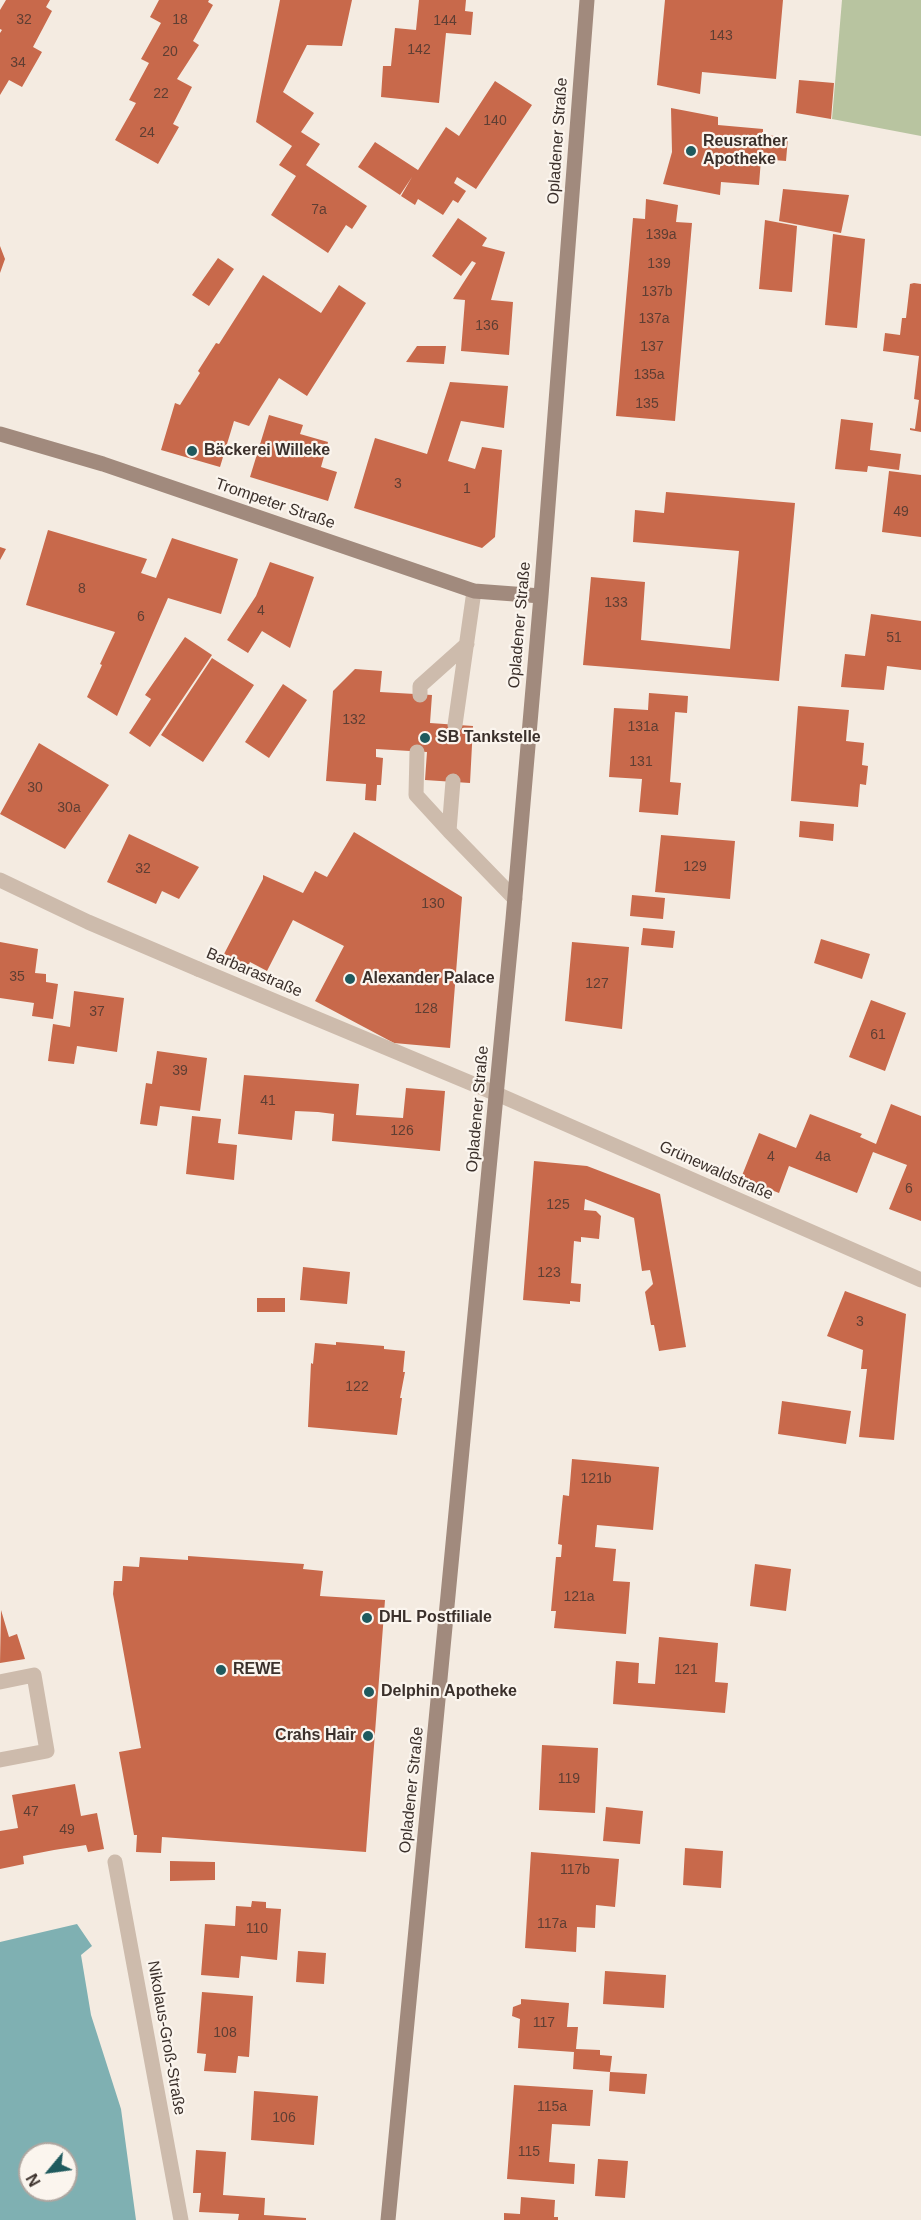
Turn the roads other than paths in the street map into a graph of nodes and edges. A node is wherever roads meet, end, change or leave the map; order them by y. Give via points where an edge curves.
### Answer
1 (587, 0) edge
2 (0, 434) edge
3 (474, 591) junction
4 (541, 596) junction
5 (467, 644) junction
6 (420, 694) dead end
7 (455, 725) dead end
8 (417, 752) dead end
9 (453, 781) dead end
10 (448, 831) junction
11 (0, 880) edge
12 (515, 899) junction
13 (497, 1094) junction
14 (921, 1280) edge
15 (0, 1682) edge
16 (0, 1760) edge
17 (115, 1862) dead end
18 (181, 2220) edge
19 (388, 2220) edge

1 - 4 main road, Opladener Straße
2 - 3 main road, Trompeter Straße
3 - 4 main road, Trompeter Straße
3 - 5 street
4 - 12 main road, Opladener Straße
5 - 6 street via 420,686
5 - 7 street
8 - 10 street via 416,795
9 - 10 street
10 - 12 street
11 - 13 street, Barbarastraße via 88,922
12 - 13 main road, Opladener Straße
13 - 14 street, Grünewaldstraße
13 - 19 main road, Opladener Straße
15 - 16 street via 34,1676 47,1751
17 - 18 street, Nikolaus-Groß-Straße

